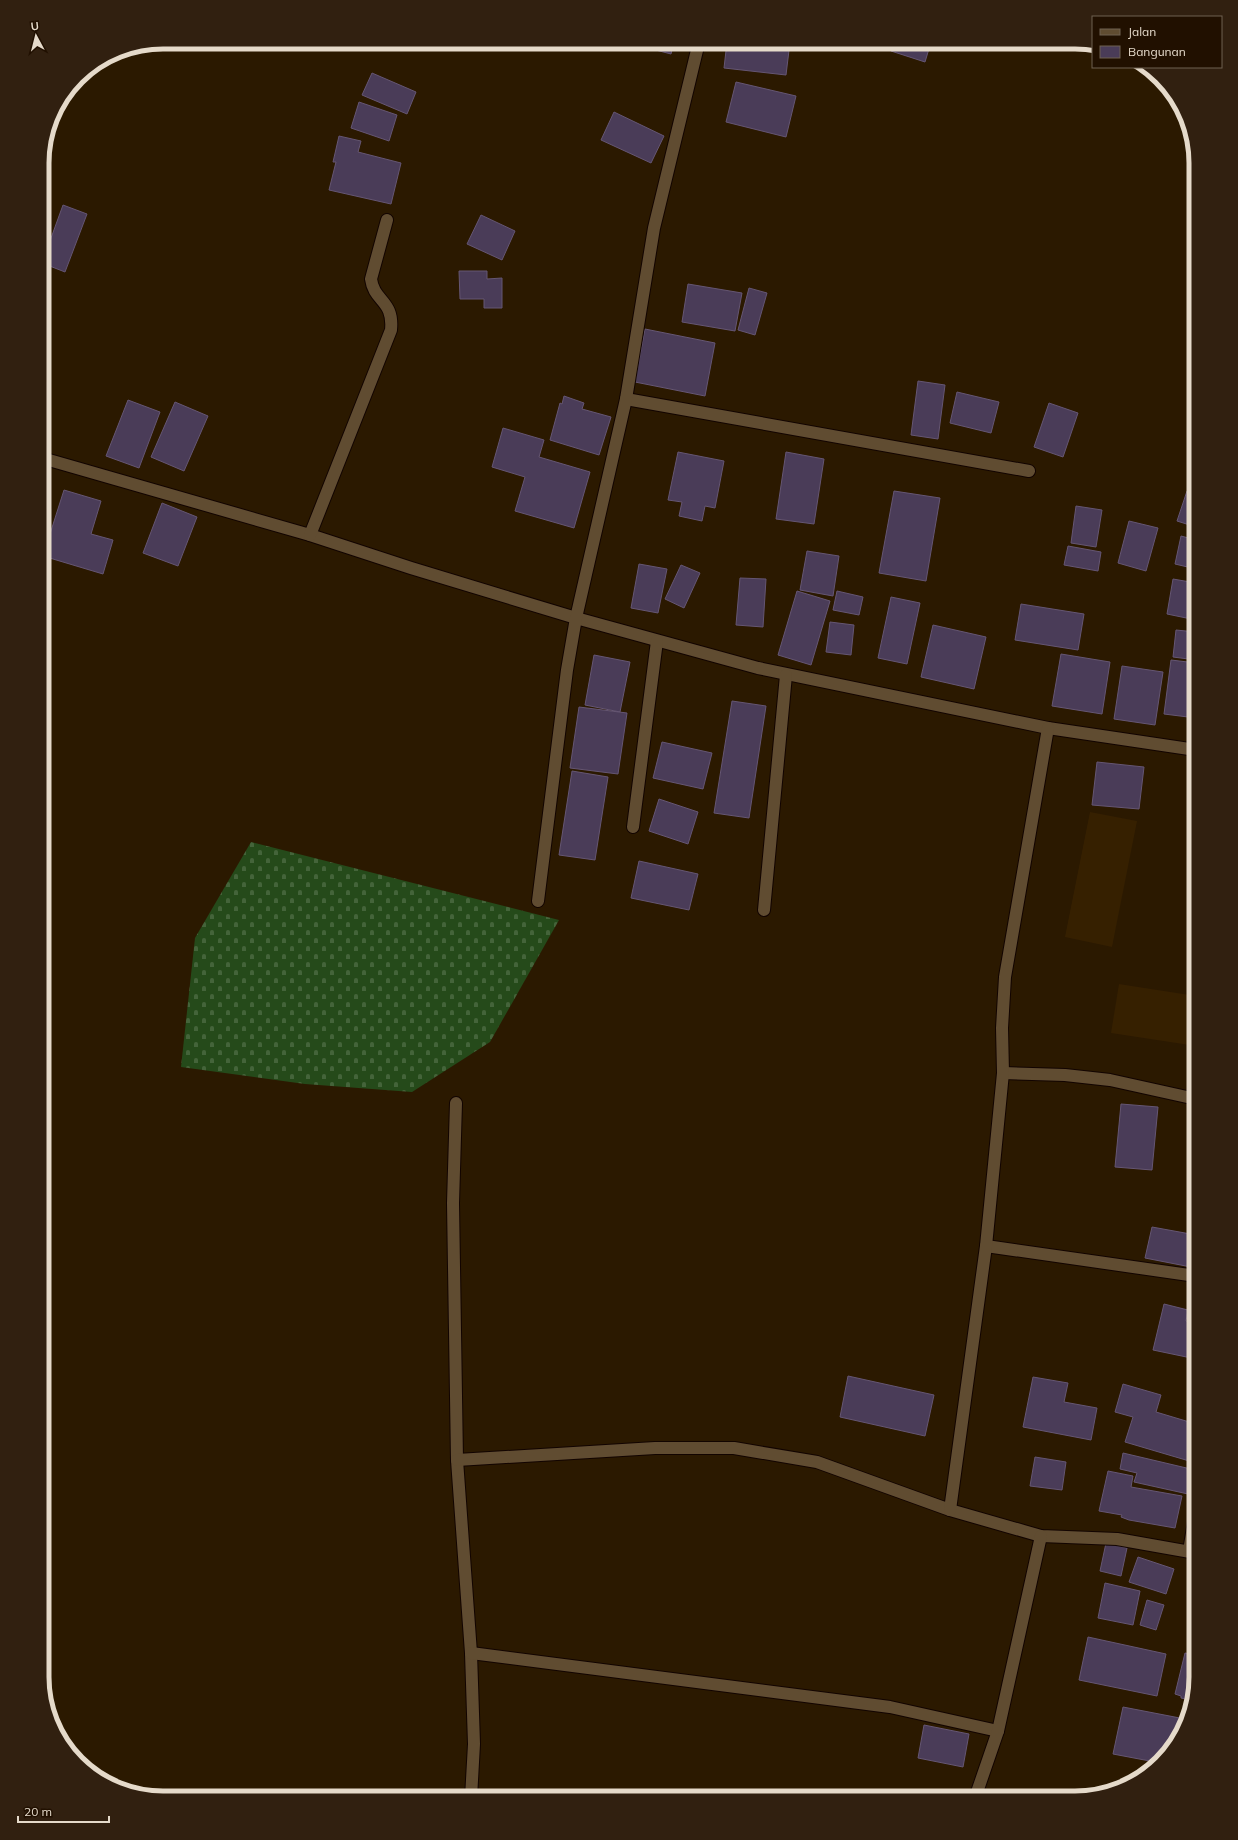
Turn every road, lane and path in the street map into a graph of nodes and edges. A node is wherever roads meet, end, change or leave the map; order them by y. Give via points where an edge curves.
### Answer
1 (697, 49) edge
2 (387, 220) dead end
3 (626, 399) junction
4 (49, 460) edge
5 (1028, 472) dead end
6 (310, 535) junction
7 (576, 618) junction
8 (657, 641) junction
9 (786, 675) junction
10 (1048, 728) junction
11 (1189, 749) edge
12 (633, 827) dead end
13 (538, 901) dead end
14 (764, 910) dead end
15 (1003, 1073) junction
16 (1189, 1097) edge
17 (456, 1103) dead end
18 (986, 1246) junction
19 (1189, 1275) edge
20 (457, 1460) junction
21 (950, 1510) junction
22 (1041, 1536) junction
23 (1189, 1551) edge
24 (471, 1653) junction
25 (998, 1731) junction
26 (471, 1791) edge
27 (977, 1791) edge

1 - 3 street via 654,228
2 - 6 street via 371,279 372,287 389,309 392,319 391,330
3 - 5 street
3 - 7 street
4 - 6 street
6 - 7 street
7 - 8 street
7 - 13 street
8 - 9 street
8 - 12 street
9 - 10 street
9 - 14 street
10 - 11 street
10 - 15 street via 1006,976 1002,1028
15 - 16 street via 1065,1075 1110,1080
15 - 18 street
17 - 20 street via 453,1203
18 - 19 street
18 - 21 street
20 - 21 street via 655,1448 734,1448 818,1462
20 - 24 street
21 - 22 street
22 - 23 street via 1116,1539
22 - 25 street
24 - 25 street via 890,1707
24 - 26 street via 474,1744
25 - 27 street

